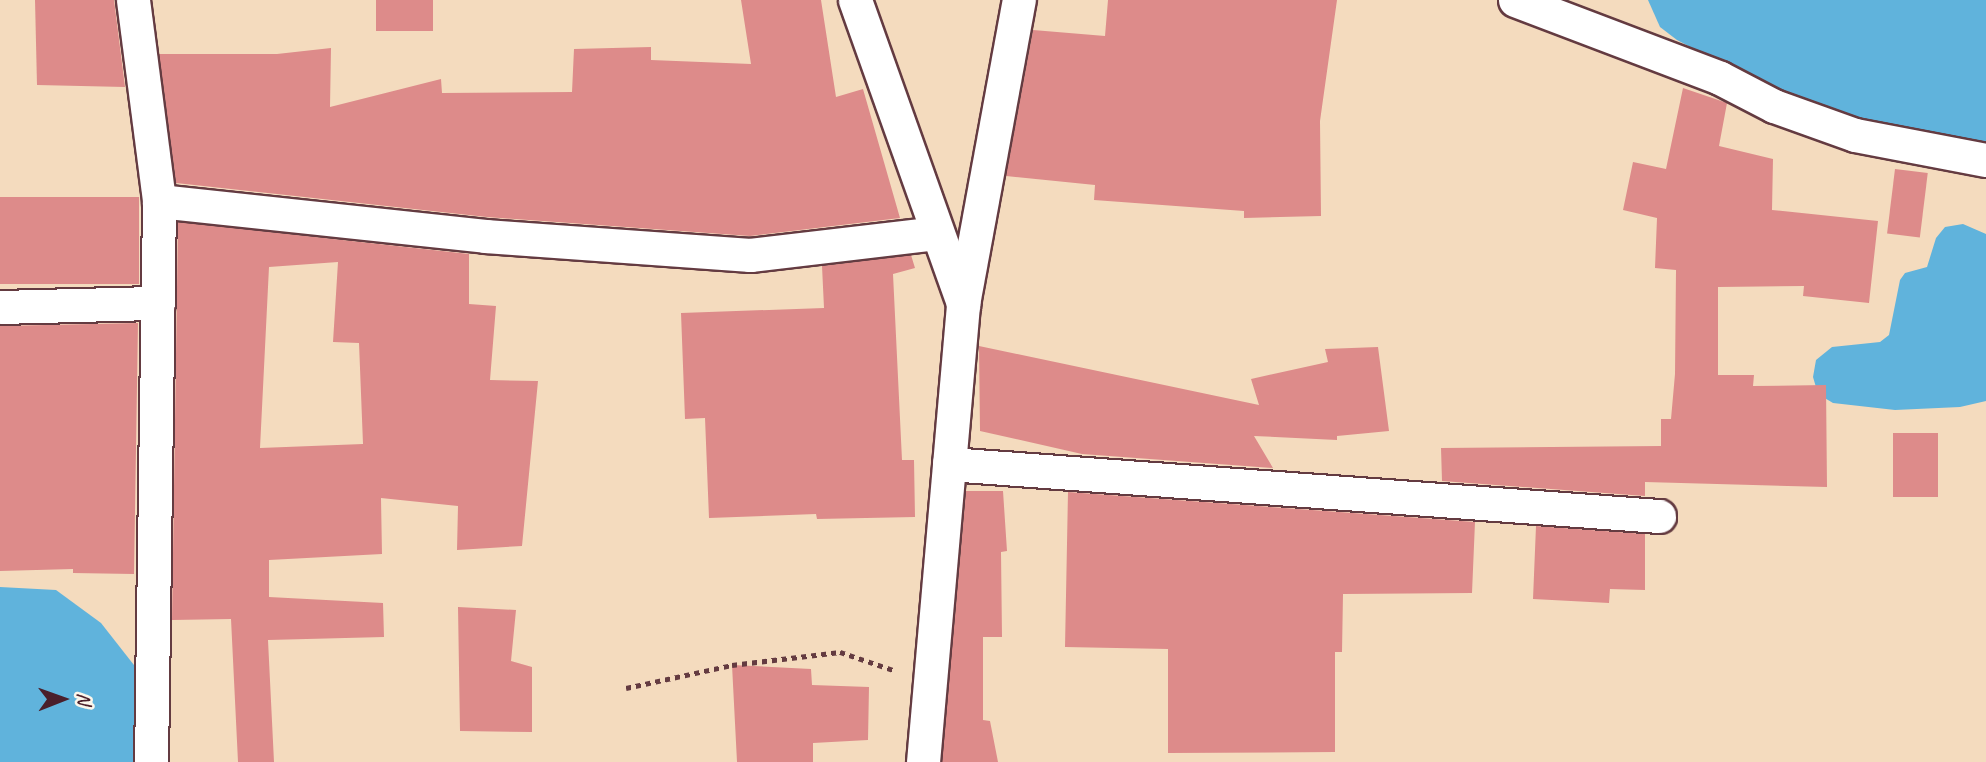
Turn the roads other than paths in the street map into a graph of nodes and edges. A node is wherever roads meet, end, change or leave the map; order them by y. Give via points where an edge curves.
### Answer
1 (133, 0) edge
2 (855, 0) edge
3 (1019, 0) edge
4 (1515, 0) edge
5 (1986, 160) edge
6 (159, 201) junction
7 (936, 233) junction
8 (158, 303) junction
9 (963, 304) junction
10 (0, 307) edge
11 (949, 464) junction
12 (1659, 516) dead end
13 (151, 762) edge
14 (923, 762) edge

1 - 6 street
2 - 7 street
3 - 9 street
4 - 5 street via 1855,135
6 - 7 street via 485,236 750,255
6 - 8 street
7 - 9 street
8 - 10 street
8 - 13 street
9 - 11 street
11 - 12 street
11 - 14 street

